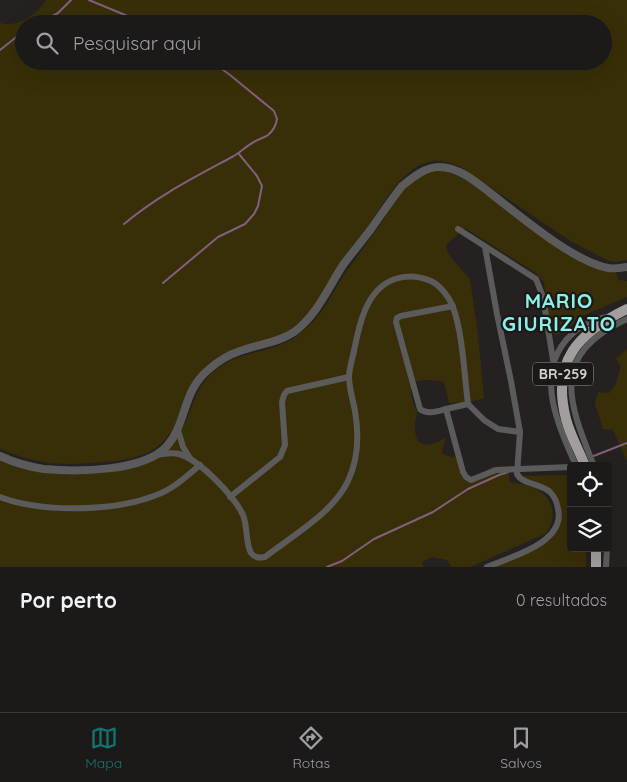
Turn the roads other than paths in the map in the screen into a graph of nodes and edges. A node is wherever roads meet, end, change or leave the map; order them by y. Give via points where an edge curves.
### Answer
1 (458, 229) dead end
2 (485, 247) junction
3 (627, 267) edge
4 (453, 306) junction
5 (627, 309) edge
6 (611, 316) junction
7 (627, 319) edge
8 (549, 333) junction
9 (566, 339) junction
10 (553, 360) junction
11 (349, 377) junction
12 (468, 404) junction
13 (446, 409) junction
14 (178, 430) junction
15 (520, 432) junction
16 (156, 455) junction
17 (0, 456) edge
18 (190, 458) junction
19 (574, 462) edge
20 (583, 462) edge
21 (592, 462) edge
22 (200, 466) junction
23 (567, 467) edge
24 (516, 470) junction
25 (0, 497) edge
26 (230, 497) junction
27 (596, 552) edge
28 (608, 552) edge
29 (487, 567) edge
30 (596, 567) edge
31 (606, 567) edge

1 - 2 street
2 - 8 street via 536,279 543,297
2 - 15 street
3 - 14 street via 609,268 591,262 546,236 461,173 438,167 428,169 402,186 343,265 312,315 294,332 241,350 206,371 194,384
4 - 11 street via 433,282 418,277 403,276 376,290 368,303 356,340
4 - 12 street
4 - 13 street via 402,316 396,322 420,409 423,412
5 - 6 highway, BR-259
6 - 9 street via 595,318
6 - 20 highway, BR-259 via 575,347 563,377 566,420
7 - 21 street via 587,345 571,378 571,400
8 - 9 street via 554,338
8 - 10 street
9 - 10 street
10 - 19 street via 551,388 554,411
11 - 26 street via 287,391 282,402 284,451
11 - 26 street via 356,420 356,457 339,497 324,513 265,557 259,558 250,550 243,516
12 - 13 street
12 - 15 street via 498,429
13 - 24 street via 466,477 471,480 496,470
14 - 16 street
14 - 18 street
15 - 24 street
16 - 17 street via 123,466 73,470 42,468
16 - 18 street via 173,453
18 - 22 street
22 - 25 street via 160,494 135,502 75,509 39,507
22 - 26 street
23 - 24 street
24 - 29 street via 522,480 542,486 552,494 560,514 558,523 546,540
27 - 30 highway
28 - 31 street

